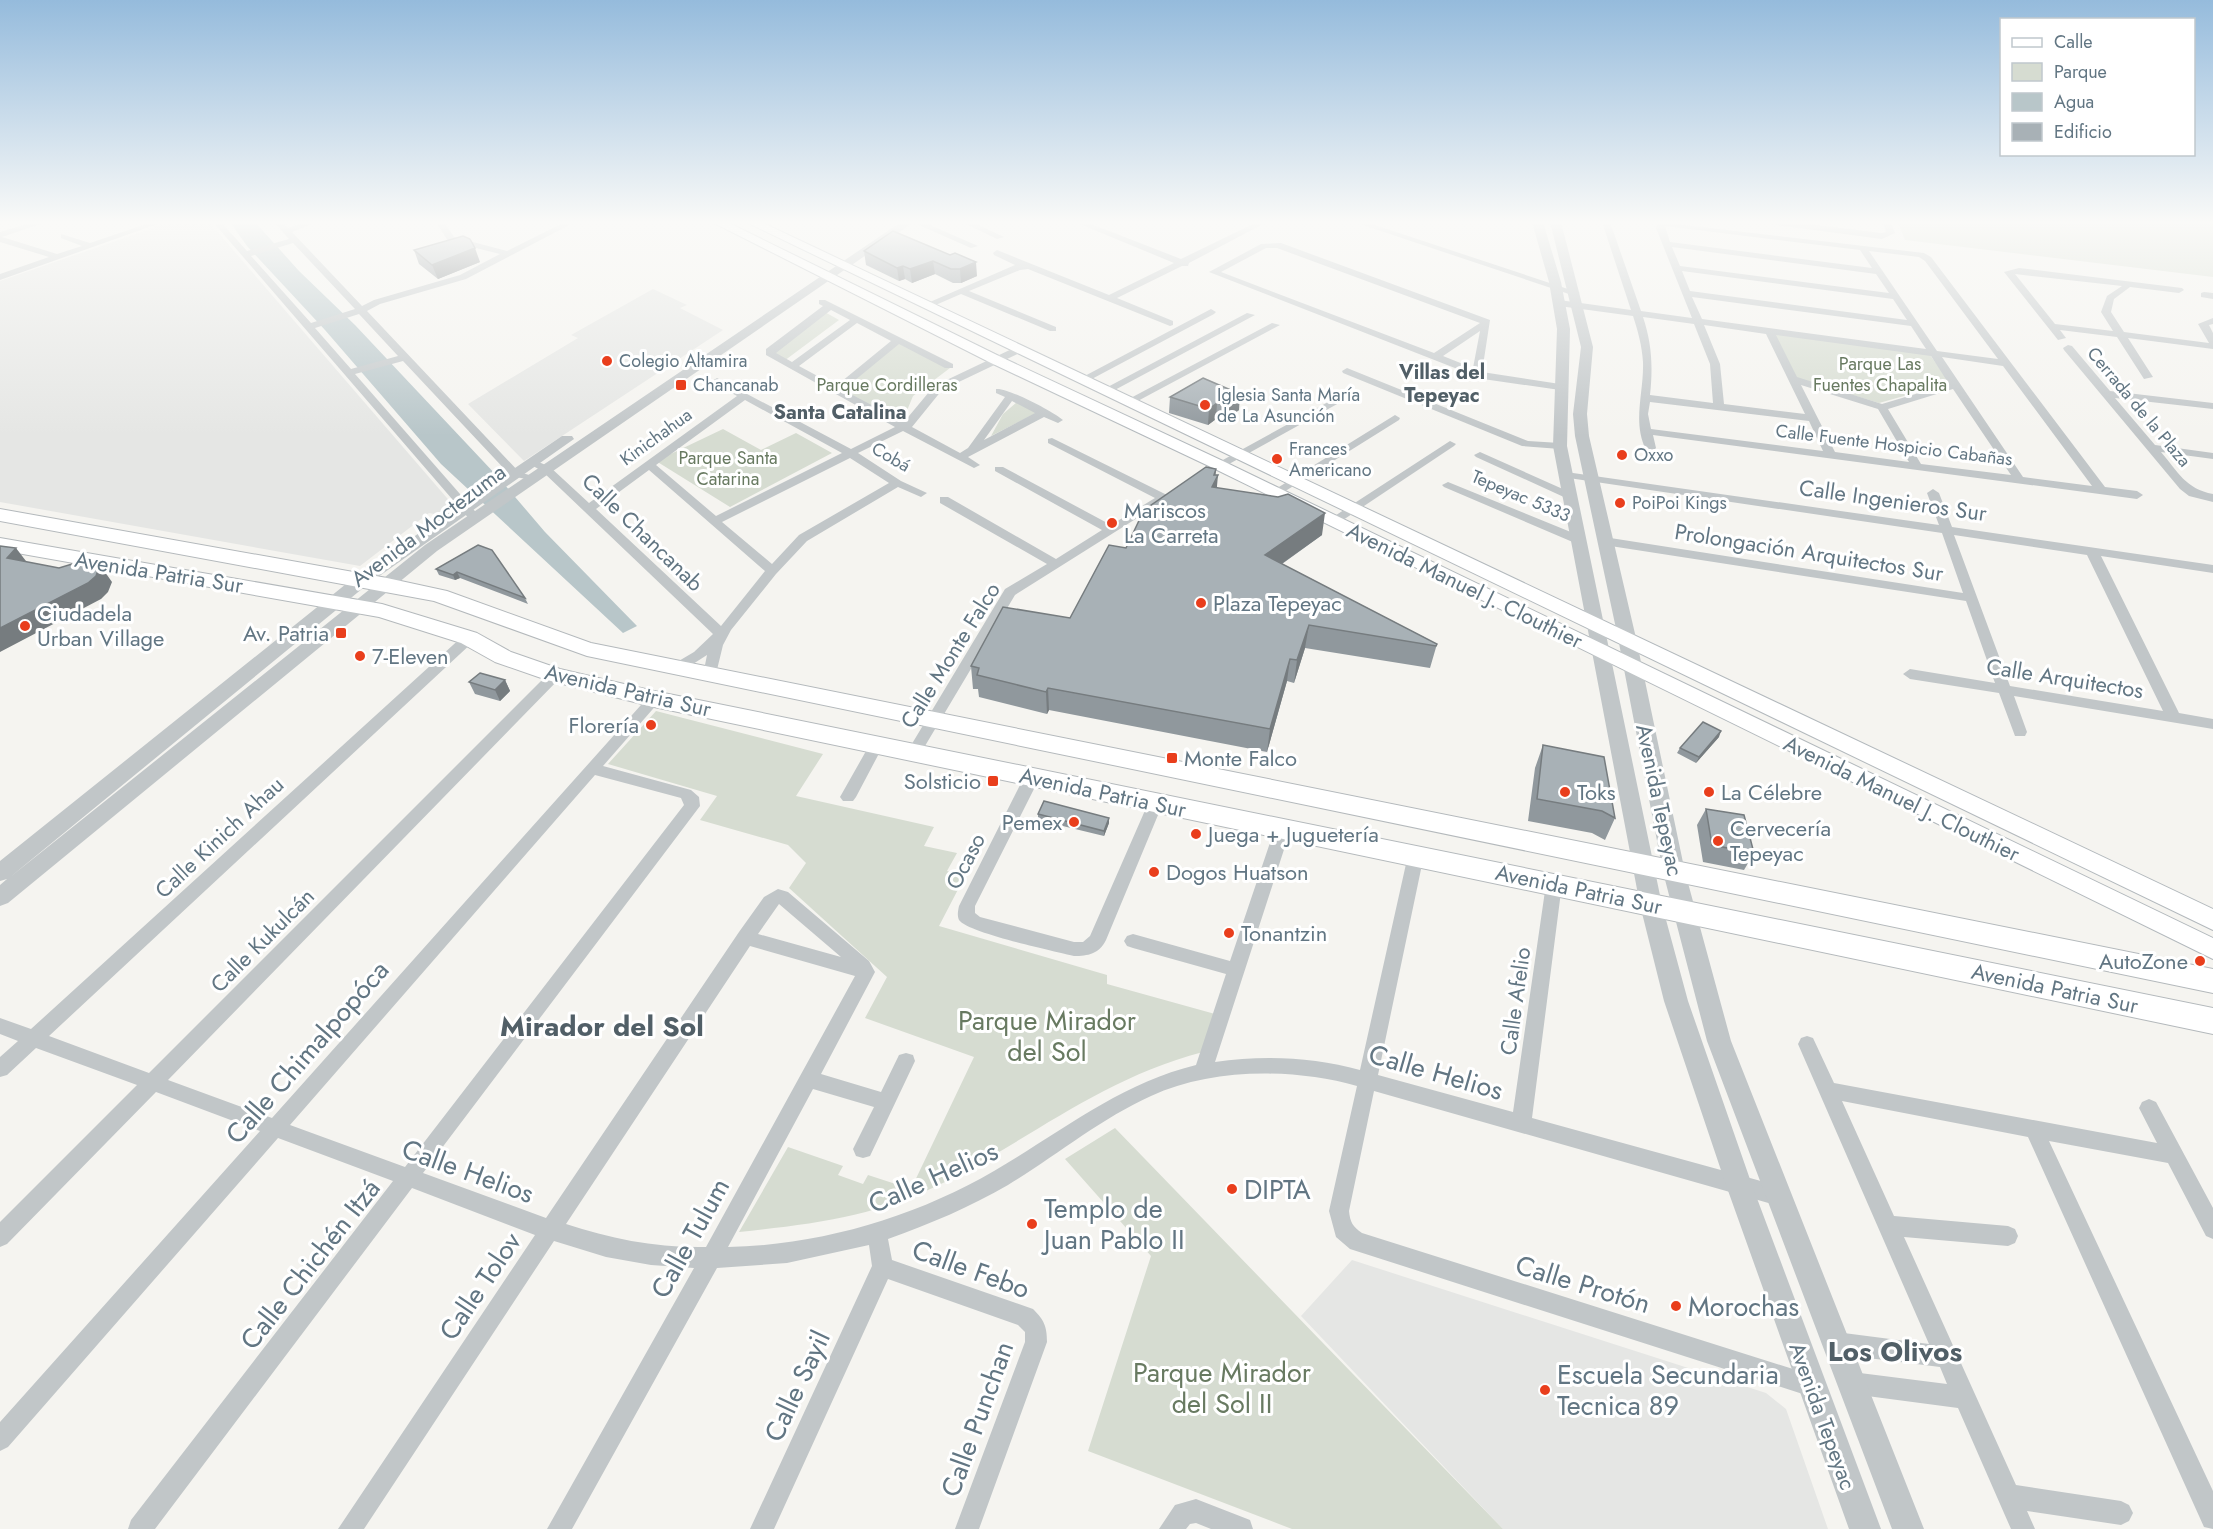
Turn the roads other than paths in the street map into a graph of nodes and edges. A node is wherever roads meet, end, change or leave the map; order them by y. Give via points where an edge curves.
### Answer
1 (281, 293) edge
2 (344, 293) edge
3 (412, 293) edge
4 (793, 293) edge
5 (876, 293) edge
6 (897, 293) edge
7 (955, 293) edge
8 (967, 293) edge
9 (1099, 293) edge
10 (1120, 293) edge
11 (1267, 293) edge
12 (1409, 293) edge
13 (1557, 293) edge
14 (1567, 293) edge
15 (1575, 293) edge
16 (1630, 293) edge
17 (1687, 293) edge
18 (1690, 293) edge
19 (1869, 293) edge
20 (1894, 293) edge
21 (1954, 293) edge
22 (2024, 293) edge
23 (2118, 293) edge
24 (1897, 297) junction
25 (1111, 298) junction
26 (1576, 299) junction
27 (1559, 303) junction
28 (928, 305) junction
29 (359, 310) junction
30 (1211, 312) dead end
31 (1637, 313) junction
32 (1250, 315) dead end
33 (857, 319) junction
34 (1699, 321) junction
35 (2211, 321) edge
36 (1487, 322) junction
37 (1170, 323) dead end
38 (1915, 324) junction
39 (1275, 325) dead end
40 (313, 326) junction
41 (1053, 329) dead end
42 (1769, 330) junction
43 (2059, 336) junction
44 (2122, 338) junction
45 (898, 340) junction
46 (2213, 340) edge
47 (1020, 349) junction
48 (2213, 349) edge
49 (1935, 353) junction
50 (404, 357) junction
51 (1435, 357) junction
52 (996, 360) junction
53 (2006, 363) junction
54 (793, 366) junction
55 (949, 366) dead end
56 (1347, 370) dead end
57 (352, 372) junction
58 (1477, 373) junction
59 (2148, 376) dead end
60 (1084, 379) junction
61 (1794, 379) junction
62 (717, 381) dead end
63 (1957, 385) junction
64 (1560, 387) junction
65 (837, 390) junction
66 (1107, 390) junction
67 (745, 394) junction
68 (2109, 397) junction
69 (1343, 398) dead end
70 (1645, 398) junction
71 (1130, 401) junction
72 (1719, 406) junction
73 (2213, 406) edge
74 (1882, 407) junction
75 (1043, 412) junction
76 (1153, 412) junction
77 (2213, 413) edge
78 (1395, 418) dead end
79 (1813, 418) junction
80 (1058, 420) dead end
81 (1132, 424) junction
82 (904, 427) junction
83 (1645, 431) junction
84 (1052, 441) dead end
85 (1450, 444) dead end
86 (1560, 446) junction
87 (1650, 448) dead end
88 (2153, 448) junction
89 (850, 453) junction
90 (965, 454) junction
91 (1240, 454) junction
92 (1480, 455) dead end
93 (1831, 455) junction
94 (2213, 456) edge
95 (649, 464) junction
96 (539, 465) junction
97 (974, 465) dead end
98 (1219, 465) junction
99 (1917, 466) junction
100 (999, 469) dead end
101 (1566, 475) junction
102 (1591, 477) junction
103 (2019, 479) junction
104 (1296, 480) junction
105 (512, 481) junction
106 (1191, 481) edge
107 (897, 483) junction
108 (1448, 484) dead end
109 (2101, 489) junction
110 (1275, 492) junction
111 (921, 493) dead end
112 (1933, 493) dead end
113 (2137, 495) dead end
114 (1570, 496) junction
115 (2213, 498) edge
116 (944, 500) dead end
117 (1353, 507) junction
118 (588, 509) junction
119 (474, 510) junction
120 (0, 515) edge
121 (714, 521) junction
122 (1333, 521) junction
123 (1382, 521) junction
124 (1946, 529) junction
125 (1111, 530) junction
126 (1363, 536) junction
127 (1579, 540) junction
128 (1604, 541) junction
129 (0, 544) edge
130 (2092, 551) junction
131 (1056, 564) junction
132 (2213, 569) edge
133 (772, 571) junction
134 (362, 580) junction
135 (387, 585) junction
136 (1971, 598) junction
137 (336, 602) junction
138 (360, 606) junction
139 (1597, 623) junction
140 (723, 632) junction
141 (469, 638) junction
142 (1627, 638) junction
143 (1603, 653) junction
144 (1633, 667) junction
145 (677, 668) junction
146 (1910, 674) dead end
147 (555, 675) junction
148 (710, 675) junction
149 (2004, 689) junction
150 (654, 699) junction
151 (2174, 718) junction
152 (932, 719) junction
153 (2213, 724) edge
154 (2020, 732) dead end
155 (877, 744) junction
156 (914, 752) junction
157 (592, 769) junction
158 (1032, 777) junction
159 (848, 797) dead end
160 (1155, 803) junction
161 (1283, 828) junction
162 (1416, 855) junction
163 (1643, 865) junction
164 (1674, 872) junction
165 (0, 873) edge
166 (1554, 884) junction
167 (0, 897) edge
168 (1651, 904) junction
169 (1683, 911) junction
170 (2213, 920) edge
171 (745, 937) junction
172 (1133, 941) dead end
173 (2213, 949) edge
174 (1236, 970) junction
175 (866, 972) junction
176 (2213, 981) edge
177 (2213, 1021) edge
178 (0, 1026) edge
179 (34, 1037) junction
180 (1807, 1044) dead end
181 (906, 1060) dead end
182 (0, 1069) edge
183 (1203, 1071) junction
184 (809, 1079) junction
185 (1368, 1081) junction
186 (151, 1084) junction
187 (1827, 1090) junction
188 (886, 1102) junction
189 (2149, 1108) dead end
190 (1521, 1124) junction
191 (2034, 1129) junction
192 (275, 1130) junction
193 (862, 1149) dead end
194 (2174, 1155) junction
195 (409, 1179) junction
196 (1739, 1185) junction
197 (1779, 1196) junction
198 (1888, 1226) junction
199 (2213, 1229) edge
200 (550, 1230) junction
201 (877, 1233) junction
202 (2008, 1236) dead end
203 (0, 1237) edge
204 (711, 1258) junction
205 (883, 1267) junction
206 (1036, 1328) joint
207 (1836, 1343) junction
208 (1946, 1357) junction
209 (1852, 1383) junction
210 (1812, 1386) junction
211 (1965, 1398) junction
212 (0, 1439) edge
213 (2008, 1496) junction
214 (2121, 1513) dead end
215 (2213, 1518) edge
216 (1177, 1521) edge
217 (140, 1529) edge
218 (350, 1529) edge
219 (559, 1529) edge
220 (762, 1529) edge
221 (967, 1529) edge
222 (1241, 1529) edge
223 (1865, 1529) edge
224 (1908, 1529) edge
225 (2023, 1529) edge

1 - 40 street
2 - 29 street
3 - 29 street
4 - 96 street, Avenida Moctezuma
5 - 52 main road, Avenida Manuel J. Clouthier
6 - 28 main road, Avenida Manuel J. Clouthier
7 - 28 street
8 - 41 street
9 - 25 street
10 - 25 street
11 - 51 street
12 - 36 street
13 - 27 street, Avenida Tepeyac
14 - 26 street
15 - 26 street, Avenida Tepeyac
16 - 31 street
17 - 34 street
18 - 38 street
19 - 24 street
20 - 24 street
21 - 53 street
22 - 43 street, Cerrada de la Plaza
23 - 44 street via 2107,304 2106,312
24 - 38 street
25 - 37 street
26 - 27 street
26 - 31 street
26 - 102 street, Avenida Tepeyac via 1587,347 1580,414
27 - 64 street, Avenida Tepeyac via 1564,343
28 - 47 main road, Avenida Manuel J. Clouthier
29 - 40 street
29 - 50 street
30 - 60 street
31 - 34 street
31 - 70 street via 1648,364
32 - 66 street
33 - 45 street
33 - 54 street
33 - 54 street via 826,304 770,351
34 - 42 street
34 - 72 street via 1715,364
35 - 46 street via 2203,324
36 - 51 street
36 - 58 street
38 - 49 street
39 - 71 street
40 - 57 street
42 - 49 street
42 - 61 street
43 - 44 street
43 - 68 street, Cerrada de la Plaza
44 - 48 street
44 - 59 street
45 - 55 street
45 - 65 street
47 - 52 street
47 - 60 main road, Avenida Manuel J. Clouthier
49 - 53 street
49 - 63 street
50 - 57 street
50 - 105 street
51 - 58 street
52 - 81 main road, Avenida Manuel J. Clouthier
52 - 82 street via 938,388
53 - 109 street
54 - 65 street
56 - 86 street via 1526,444
57 - 119 street
58 - 64 street
60 - 66 main road, Avenida Manuel J. Clouthier
61 - 74 street
61 - 79 street
62 - 67 street, Cobá
63 - 74 street
63 - 103 street
64 - 86 street, Avenida Tepeyac
65 - 82 street
66 - 71 main road, Avenida Manuel J. Clouthier
67 - 89 street, Cobá
67 - 95 street, Kinichahua
68 - 73 street
68 - 77 street
68 - 88 street, Cerrada de la Plaza
69 - 91 street
70 - 72 street
70 - 83 street
71 - 76 main road, Avenida Manuel J. Clouthier
72 - 79 street
74 - 99 street
75 - 80 street
75 - 90 street
75 - 90 street via 1005,394
76 - 81 main road
76 - 91 main road, Avenida Manuel J. Clouthier
78 - 104 street
79 - 93 street
81 - 98 main road, Avenida Manuel J. Clouthier
82 - 89 street
82 - 90 street
83 - 87 street
83 - 93 street, Calle Fuente Hospicio Cabañas
84 - 125 street, Calle Monte Falco via 1168,495
85 - 117 street
86 - 101 street, Avenida Tepeyac
88 - 94 street
88 - 115 street, Cerrada de la Plaza via 2184,487 2193,494
89 - 107 street, Cobá
89 - 121 street
90 - 97 street
91 - 98 street
91 - 104 main road, Avenida Manuel J. Clouthier
92 - 114 street
93 - 99 street, Calle Fuente Hospicio Cabañas
95 - 118 street, Kinichahua
95 - 121 street
96 - 105 street, Avenida Moctezuma
96 - 105 street, Avenida Moctezuma via 532,479
96 - 118 street, Calle Chancanab
98 - 106 street
98 - 110 main road, Avenida Manuel J. Clouthier
99 - 103 street, Calle Fuente Hospicio Cabañas
100 - 125 street
101 - 102 street, Calle Ingenieros Sur
101 - 114 street, Avenida Tepeyac
102 - 124 street, Calle Ingenieros Sur
102 - 128 street, Avenida Tepeyac
103 - 109 street, Calle Fuente Hospicio Cabañas
104 - 110 street
104 - 117 main road, Avenida Manuel J. Clouthier
105 - 119 street, Avenida Moctezuma
107 - 111 street, Cobá
107 - 133 street via 803,538
108 - 127 street, Tepeyac 5333
109 - 113 street, Calle Fuente Hospicio Cabañas
110 - 122 main road, Avenida Manuel J. Clouthier
112 - 124 street
114 - 127 street, Avenida Tepeyac
116 - 131 street
117 - 122 street
117 - 123 main road, Avenida Manuel J. Clouthier
118 - 140 street, Calle Chancanab
119 - 134 street, Avenida Moctezuma
119 - 135 street, Avenida Moctezuma
120 - 134 main road, Avenida Patria Sur
121 - 133 street
122 - 126 main road, Avenida Manuel J. Clouthier
123 - 126 main road
123 - 139 main road, Avenida Manuel J. Clouthier
124 - 130 street, Calle Ingenieros Sur
124 - 136 street
125 - 131 street, Calle Monte Falco
126 - 143 main road, Avenida Manuel J. Clouthier
127 - 139 street, Avenida Tepeyac
128 - 136 street, Prolongación Arquitectos Sur
128 - 142 street, Avenida Tepeyac
129 - 137 main road, Avenida Patria Sur
130 - 132 street, Calle Ingenieros Sur
130 - 151 street
131 - 152 street, Calle Monte Falco via 1010,592
133 - 140 street
134 - 135 main road, Avenida Patria Sur
134 - 137 street, Avenida Moctezuma
135 - 138 street, Avenida Moctezuma
135 - 145 main road, Avenida Patria Sur via 440,596 588,649
136 - 149 street
137 - 138 main road, Avenida Patria Sur
137 - 165 street, Avenida Moctezuma
138 - 141 main road, Avenida Patria Sur
138 - 167 street, Avenida Moctezuma
139 - 142 main road, Avenida Manuel J. Clouthier
139 - 143 street, Avenida Tepeyac
140 - 145 street
140 - 148 street
141 - 147 main road, Avenida Patria Sur via 503,657
141 - 179 street, Calle Kinich Ahau
142 - 144 street, Avenida Tepeyac
142 - 170 main road, Avenida Manuel J. Clouthier
143 - 144 main road, Avenida Manuel J. Clouthier
143 - 163 street, Avenida Tepeyac
144 - 164 street, Avenida Tepeyac
144 - 173 main road, Avenida Manuel J. Clouthier
145 - 148 main road, Avenida Patria Sur
146 - 149 street, Calle Arquitectos
147 - 150 main road, Avenida Patria Sur
147 - 186 street, Calle Kukulcán
148 - 152 main road, Avenida Patria Sur
149 - 151 street, Calle Arquitectos
149 - 154 street
150 - 155 main road, Avenida Patria Sur
150 - 157 street, Calle Chimalpopóca
151 - 153 street, Calle Arquitectos
152 - 156 street, Calle Monte Falco
152 - 163 main road, Avenida Patria Sur
155 - 156 main road, Avenida Patria Sur
155 - 159 street
156 - 158 main road, Avenida Patria Sur
157 - 192 street, Calle Chimalpopóca
157 - 195 street, Calle Chichén Itzá via 686,794 693,801
158 - 160 main road, Avenida Patria Sur
158 - 160 street, Ocaso via 967,906 966,916 975,923 1074,949 1087,949 1097,940
160 - 161 main road, Avenida Patria Sur
161 - 162 main road, Avenida Patria Sur
161 - 174 street
162 - 166 main road, Avenida Patria Sur
162 - 185 street
163 - 164 main road, Avenida Patria Sur
163 - 168 street, Avenida Tepeyac
164 - 169 street, Avenida Tepeyac
164 - 176 main road, Avenida Patria Sur
166 - 168 main road, Avenida Patria Sur
166 - 190 street, Calle Afelio
168 - 169 main road, Avenida Patria Sur
168 - 196 street, Avenida Tepeyac via 1676,1001
169 - 177 main road, Avenida Patria Sur
169 - 197 street, Avenida Tepeyac via 1719,1041
171 - 175 street
171 - 175 street, Calle Tolov via 778,896
171 - 200 street, Calle Tolov
172 - 174 street
174 - 183 street
175 - 184 street, Calle Tulum
178 - 179 street, Calle Helios
179 - 182 street, Calle Kinich Ahau
179 - 186 street, Calle Helios
180 - 187 street
181 - 188 street
183 - 185 street, Calle Helios via 1277,1065
183 - 201 street, Calle Helios via 1121,1102 962,1200
184 - 188 street
184 - 204 street, Calle Tulum
185 - 190 street, Calle Helios
185 - 210 street, Calle Protón via 1339,1211 1342,1229 1348,1237
186 - 192 street, Calle Helios
186 - 203 street, Calle Kukulcán
187 - 191 street
187 - 198 street
188 - 193 street
189 - 194 street
190 - 196 street, Calle Helios
191 - 194 street
191 - 215 street
192 - 195 street, Calle Helios
192 - 212 street, Calle Chimalpopóca
194 - 199 street
195 - 200 street, Calle Helios
195 - 217 street, Calle Chichén Itzá
196 - 197 street, Calle Helios
196 - 210 street, Avenida Tepeyac
197 - 207 street, Avenida Tepeyac
198 - 202 street
198 - 208 street
200 - 204 street, Calle Helios via 605,1247
200 - 218 street, Calle Tolov
201 - 204 street, Calle Helios via 766,1255
201 - 205 street, Calle Febo
204 - 219 street, Calle Tulum
205 - 206 street, Calle Febo via 1025,1317
205 - 220 street, Calle Sayil
206 - 221 street, Calle Punchan via 1036,1342
207 - 208 street
207 - 209 street, Avenida Tepeyac
208 - 211 street
209 - 211 street
209 - 224 street, Avenida Tepeyac
210 - 223 street, Avenida Tepeyac
211 - 213 street
213 - 214 street
213 - 225 street
216 - 222 street via 1196,1511

